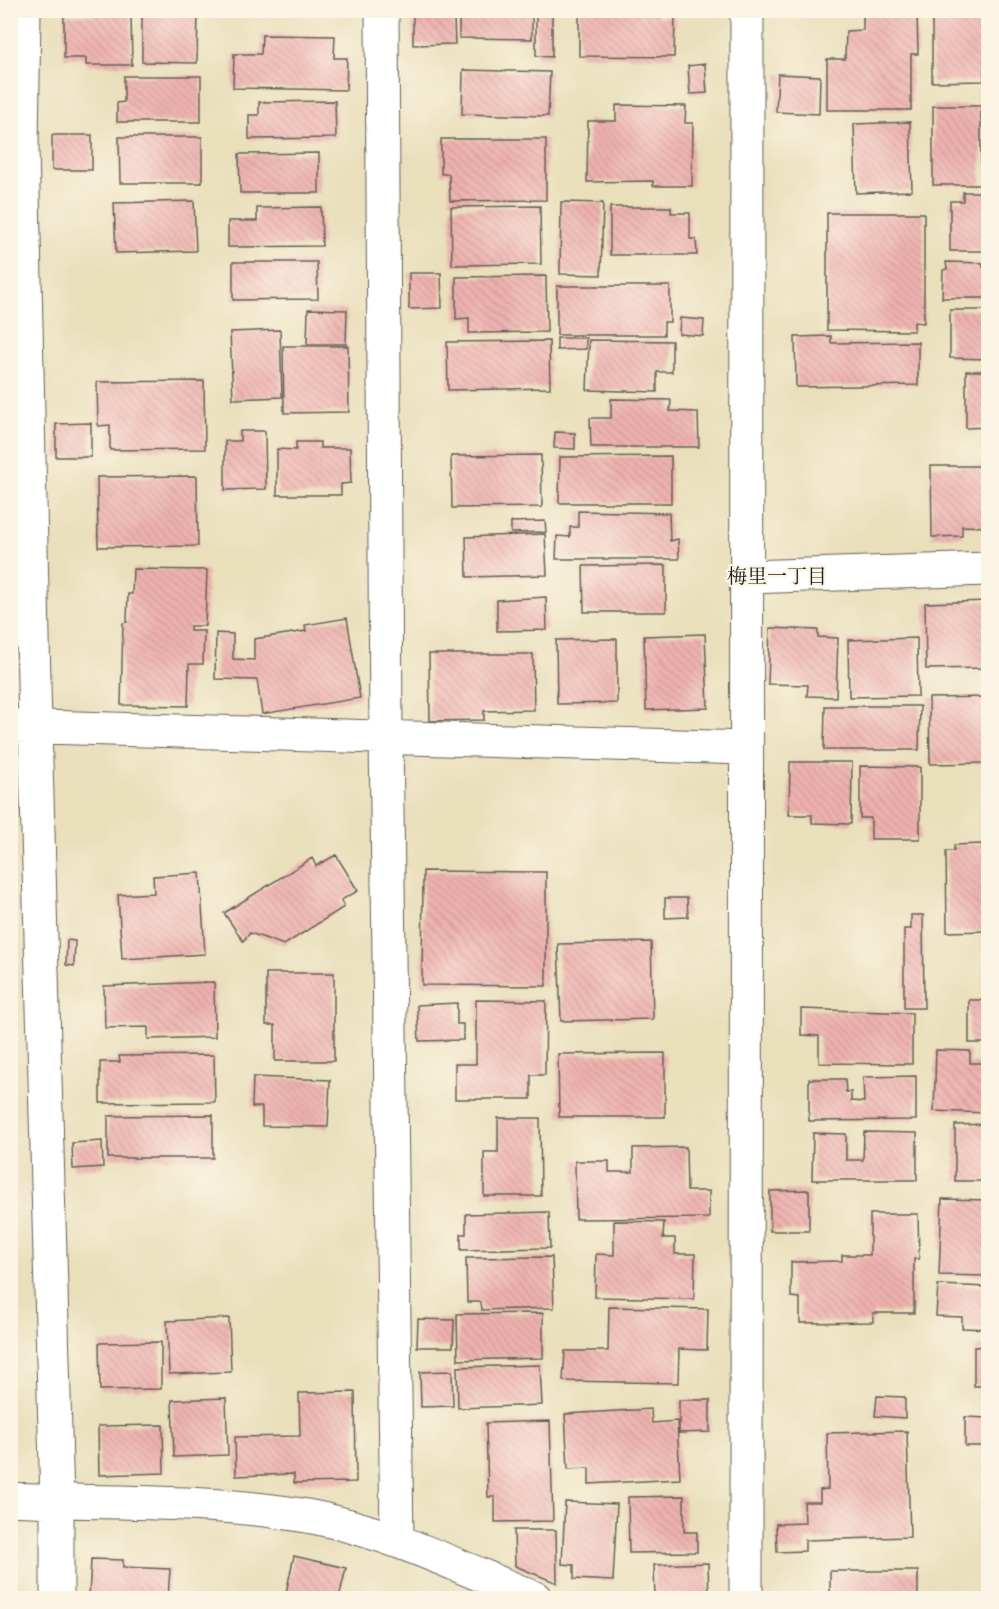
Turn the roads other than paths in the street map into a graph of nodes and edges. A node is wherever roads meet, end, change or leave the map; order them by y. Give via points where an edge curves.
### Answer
1 (24, 10) edge
2 (382, 10) edge
3 (747, 10) edge
4 (16, 147) edge
5 (988, 569) edge
6 (749, 577) junction
7 (23, 726) edge
8 (386, 736) junction
9 (746, 748) junction
10 (10, 1499) edge
11 (57, 1501) junction
12 (397, 1541) junction
13 (57, 1599) edge
14 (535, 1599) edge
15 (746, 1599) edge

1 - 4 street
2 - 8 street
3 - 6 street
4 - 7 street
5 - 6 street
6 - 9 street
7 - 8 street
7 - 11 street
8 - 9 street
8 - 12 street
9 - 15 street
10 - 11 street
11 - 12 street via 234,1507 309,1516
11 - 13 street
12 - 14 street

